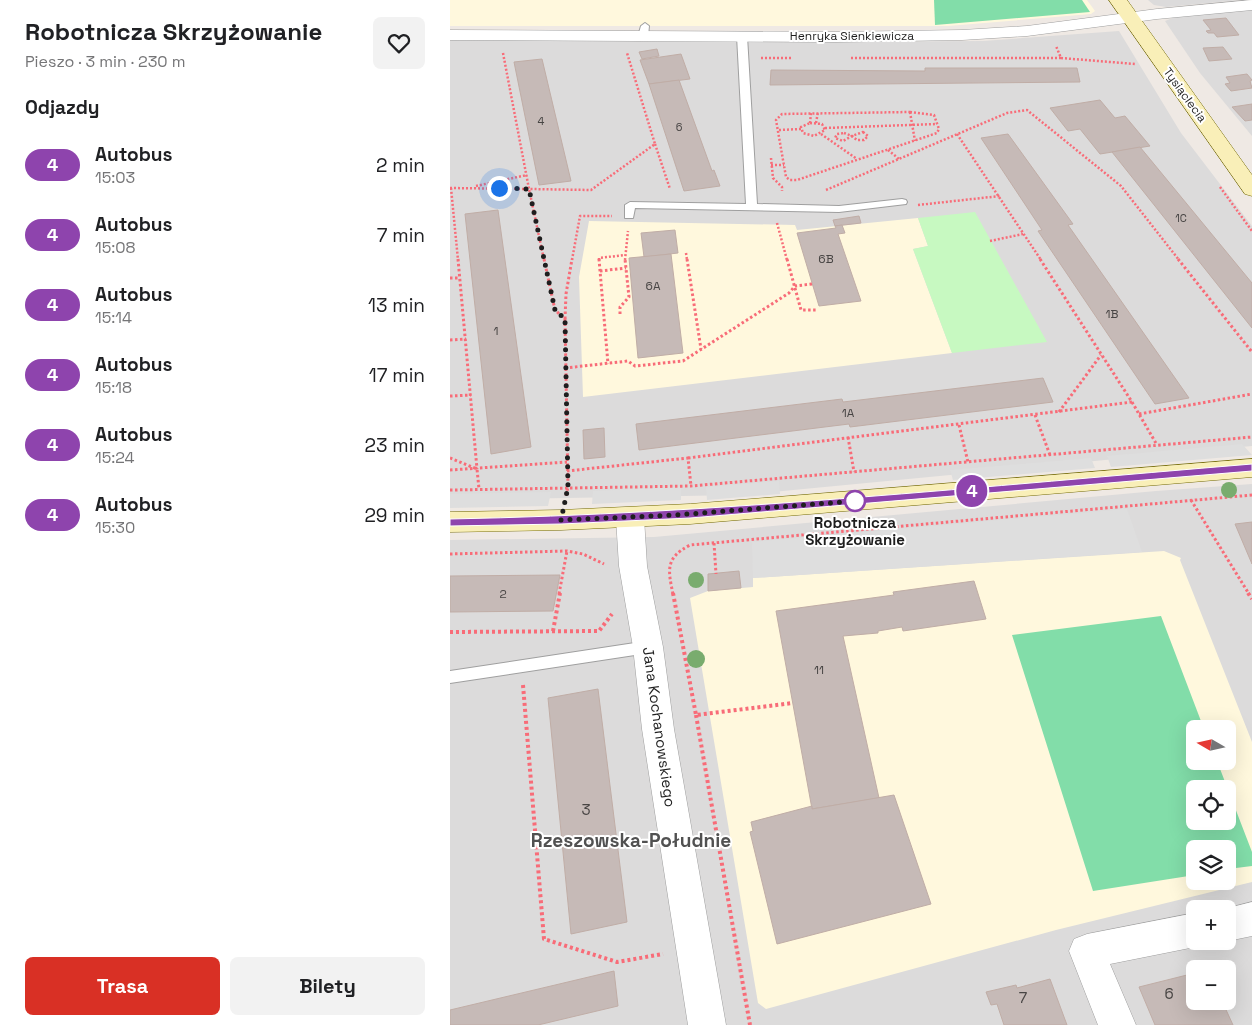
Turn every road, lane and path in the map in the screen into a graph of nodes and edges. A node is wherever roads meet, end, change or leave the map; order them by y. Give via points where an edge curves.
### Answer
1 (1118, 0) edge
2 (1252, 5) edge
3 (1131, 18) junction
4 (450, 35) edge
5 (742, 36) junction
6 (1054, 41) dead end
7 (502, 46) dead end
8 (625, 46) dead end
9 (759, 53) dead end
10 (760, 58) junction
11 (794, 58) dead end
12 (849, 58) dead end
13 (1061, 58) junction
14 (762, 64) dead end
15 (1140, 64) dead end
16 (811, 112) junction
17 (818, 112) junction
18 (910, 112) junction
19 (810, 123) junction
20 (816, 123) junction
21 (937, 124) junction
22 (911, 125) junction
23 (825, 128) junction
24 (801, 129) junction
25 (779, 130) junction
26 (821, 134) junction
27 (957, 134) junction
28 (852, 136) junction
29 (836, 139) junction
30 (831, 141) junction
31 (915, 141) junction
32 (655, 144) junction
33 (888, 150) junction
34 (770, 156) dead end
35 (899, 159) junction
36 (857, 160) junction
37 (784, 164) junction
38 (771, 165) junction
39 (527, 175) junction
40 (451, 188) edge
41 (469, 188) junction
42 (529, 189) junction
43 (1252, 190) edge
44 (820, 193) dead end
45 (782, 194) dead end
46 (1000, 196) junction
47 (902, 202) joint
48 (675, 206) junction
49 (451, 207) edge
50 (752, 207) junction
51 (629, 216) junction
52 (777, 225) dead end
53 (1023, 234) junction
54 (990, 241) dead end
55 (686, 253) dead end
56 (625, 255) junction
57 (626, 268) junction
58 (600, 271) junction
59 (450, 278) edge
60 (460, 278) junction
61 (812, 284) dead end
62 (795, 286) junction
63 (817, 310) dead end
64 (620, 314) dead end
65 (565, 319) junction
66 (466, 339) junction
67 (450, 340) edge
68 (701, 349) junction
69 (1252, 352) edge
70 (1101, 355) junction
71 (608, 364) junction
72 (565, 368) junction
73 (1252, 394) edge
74 (450, 396) edge
75 (470, 396) junction
76 (1132, 402) junction
77 (1059, 412) junction
78 (1139, 414) junction
79 (1035, 415) junction
80 (959, 425) junction
81 (848, 437) junction
82 (1252, 437) edge
83 (1157, 446) junction
84 (1050, 455) junction
85 (450, 458) edge
86 (688, 458) junction
87 (568, 462) junction
88 (968, 462) junction
89 (1252, 468) edge
90 (477, 469) junction
91 (450, 470) edge
92 (567, 471) junction
93 (854, 472) junction
94 (691, 486) junction
95 (568, 487) junction
96 (479, 489) junction
97 (450, 490) edge
98 (1252, 495) edge
99 (1191, 500) junction
100 (630, 518) junction
101 (561, 520) junction
102 (450, 522) edge
103 (714, 543) junction
104 (555, 550) junction
105 (567, 551) junction
106 (450, 554) edge
107 (607, 566) dead end
108 (716, 574) dead end
109 (1252, 599) edge
110 (615, 607) dead end
111 (553, 631) junction
112 (450, 632) edge
113 (648, 647) junction
114 (522, 667) junction
115 (450, 677) edge
116 (793, 703) dead end
117 (696, 715) junction
118 (1252, 919) edge
119 (1236, 922) edge
120 (1186, 932) edge
121 (666, 954) dead end
122 (706, 1025) edge
123 (750, 1025) edge
124 (1117, 1025) edge

1 - 3 street, Tysiąclecia
2 - 3 street, Henryka Sienkiewicza
3 - 5 street, Henryka Sienkiewicza via 962,35
3 - 43 street, Tysiąclecia
4 - 5 street, Henryka Sienkiewicza via 644,31
5 - 50 lane
6 - 13 path
7 - 39 path
8 - 32 path
9 - 10 path
10 - 11 path
10 - 14 path
12 - 13 path
13 - 15 path
16 - 17 path
16 - 19 path
16 - 25 path via 782,114 776,120
17 - 18 path
17 - 20 path
18 - 21 path via 932,114
18 - 22 path
19 - 20 path
19 - 24 path
20 - 23 path
21 - 22 path
21 - 31 path via 937,133
22 - 23 path
22 - 31 path
23 - 26 path
24 - 25 path
24 - 26 path via 806,134
25 - 37 path
26 - 30 path
27 - 35 path
27 - 46 path
27 - 69 path via 1007,113 1027,110 1121,186
28 - 28 path via 860,132 868,136 862,140
28 - 29 path via 845,141
28 - 29 path via 844,132 835,136
29 - 30 path
30 - 36 path
31 - 33 path
32 - 42 path via 591,190
32 - 48 path
33 - 35 path
33 - 36 path
34 - 38 path
35 - 44 path
36 - 37 path via 794,180 786,177
37 - 38 path
38 - 45 path via 773,178 782,187
39 - 41 path
39 - 42 path
40 - 41 path
40 - 49 path
41 - 42 path
42 - 65 path via 555,310
46 - 47 path via 918,205
46 - 53 path
47 - 50 lane via 839,209
48 - 50 lane
48 - 51 lane via 630,205
49 - 60 path
51 - 56 path
51 - 65 path via 580,216 566,294
52 - 62 path
53 - 54 path
53 - 70 path
55 - 68 path
56 - 57 path
56 - 58 path via 598,258
57 - 58 path
57 - 64 path via 629,297 620,307
58 - 71 path
59 - 60 path
60 - 66 path
61 - 62 path
62 - 63 path via 801,310
62 - 68 path
65 - 72 path
66 - 67 path
66 - 75 path
68 - 71 path via 683,361 635,366 628,361
70 - 76 path
70 - 77 path
71 - 72 path
72 - 87 path
73 - 78 path
74 - 75 path
75 - 90 path
76 - 77 path
76 - 78 path
77 - 79 path
78 - 83 path
79 - 80 path
79 - 84 path
80 - 81 path
80 - 88 path
81 - 86 path
81 - 93 path
82 - 83 path
83 - 84 path
84 - 88 path
85 - 90 path
86 - 92 path
86 - 94 path
87 - 90 path
87 - 92 path
88 - 93 path
89 - 100 street
90 - 91 path
90 - 96 path
92 - 95 path
93 - 94 path
94 - 95 path
95 - 96 path
95 - 101 path
96 - 97 path
98 - 99 path
99 - 103 path
99 - 109 path
100 - 101 street
100 - 113 street, Jana Kochanowskiego via 633,566
101 - 102 street
101 - 104 path
103 - 108 path
103 - 117 path via 690,545 676,552 670,563 669,573
104 - 105 path
104 - 106 path
105 - 107 path via 583,554
105 - 111 path
110 - 111 path via 599,631
111 - 112 path
113 - 114 lane
113 - 122 street, Jana Kochanowskiego via 658,729
114 - 115 lane
114 - 121 path via 544,939 617,962
116 - 117 path
117 - 123 path
118 - 119 street
120 - 124 street via 1087,951

